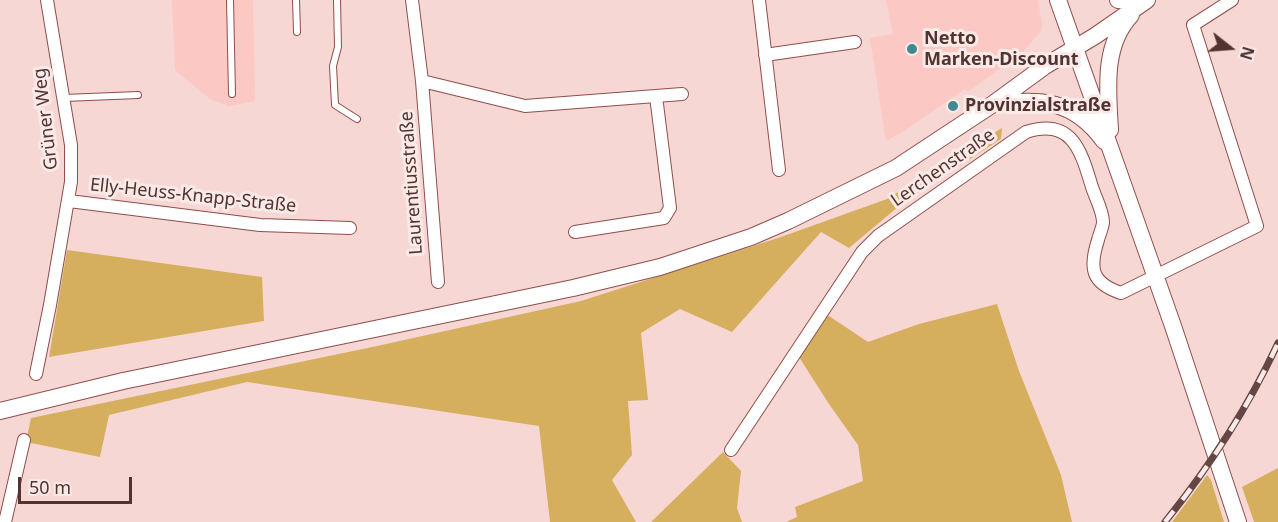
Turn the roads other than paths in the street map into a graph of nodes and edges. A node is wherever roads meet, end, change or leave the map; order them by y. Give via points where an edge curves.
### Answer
1 (47, 0) edge
2 (230, 0) edge
3 (296, 0) edge
4 (337, 0) edge
5 (412, 0) edge
6 (759, 0) edge
7 (1058, 0) edge
8 (1118, 0) edge
9 (1232, 0) edge
10 (1146, 1) edge
11 (297, 32) dead end
12 (855, 42) dead end
13 (1076, 48) junction
14 (765, 55) junction
15 (422, 81) junction
16 (232, 94) dead end
17 (682, 94) dead end
18 (138, 95) dead end
19 (656, 96) junction
20 (64, 98) junction
21 (993, 104) junction
22 (357, 119) dead end
23 (1110, 148) junction
24 (779, 170) dead end
25 (69, 201) junction
26 (350, 228) dead end
27 (574, 232) dead end
28 (1156, 277) junction
29 (438, 282) dead end
30 (36, 374) dead end
31 (0, 411) edge
32 (24, 440) dead end
33 (731, 450) dead end
34 (5, 522) edge
35 (1238, 522) edge

1 - 20 street, Grüner Weg
2 - 16 lane
3 - 11 lane
4 - 22 lane via 335,105
5 - 15 street, Laurentiusstraße
6 - 14 street
7 - 13 main road
8 - 10 main road
9 - 28 street via 1193,25 1257,226
10 - 13 main road
10 - 23 main road via 1124,23 1110,57
12 - 14 street
13 - 21 main road
13 - 23 main road
14 - 24 street
15 - 19 street via 525,106
15 - 29 street, Laurentiusstraße
17 - 19 street
18 - 20 lane
19 - 27 street via 670,208 664,218
20 - 25 street, Grüner Weg via 71,145
21 - 23 main road via 1029,100 1058,104 1093,126
21 - 31 main road via 896,168 788,221 697,256 573,288 123,381
23 - 28 main road
25 - 26 street, Elly-Heuss-Knapp-Straße via 260,225
25 - 30 street, Grüner Weg
28 - 33 street, Lerchenstraße via 1122,293 1108,289 1098,280 1092,258 1103,222 1075,141 1064,132 1049,128 1026,132 878,236 862,252
28 - 35 main road
32 - 34 street

